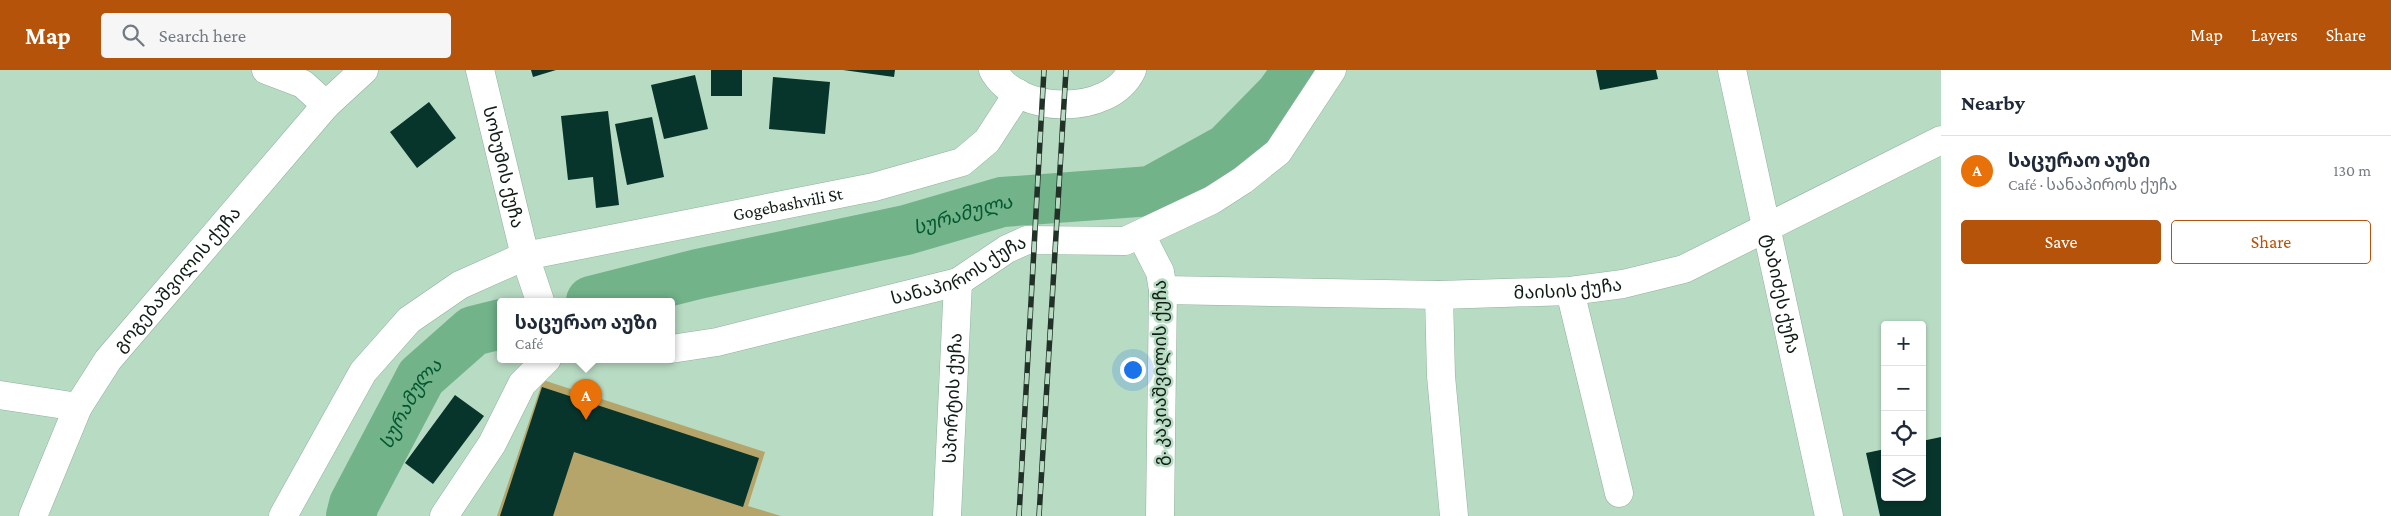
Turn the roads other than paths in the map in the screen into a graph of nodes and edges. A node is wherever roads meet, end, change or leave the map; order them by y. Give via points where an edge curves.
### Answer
1 (266, 70) edge
2 (364, 70) edge
3 (480, 70) edge
4 (993, 70) edge
5 (1132, 70) edge
6 (1332, 70) edge
7 (1732, 70) edge
8 (1018, 93) junction
9 (326, 105) junction
10 (1941, 140) edge
11 (1765, 228) junction
12 (1140, 236) junction
13 (527, 261) junction
14 (958, 282) junction
15 (1163, 290) junction
16 (1570, 291) junction
17 (1439, 295) junction
18 (539, 298) edge
19 (675, 348) edge
20 (543, 363) edge
21 (0, 395) edge
22 (78, 407) junction
23 (1619, 493) dead end
24 (33, 516) edge
25 (283, 516) edge
26 (444, 516) edge
27 (947, 516) edge
28 (1160, 516) edge
29 (1454, 516) edge
30 (1829, 516) edge

1 - 9 street via 303,84
2 - 9 street, გოგებაშვილის ქუჩა
3 - 13 street, სოხუმის ქუჩა
4 - 8 street
5 - 8 street via 1128,79 1103,97 1074,106 1046,104
6 - 12 street, სანაპიროს ქუჩა via 1278,152 1212,200
7 - 11 street, ტაბიძეს ქუჩა
8 - 13 street, Gogebashvili St via 987,141 962,162 874,187
9 - 22 street, გოგებაშვილის ქუჩა via 108,360
10 - 11 street, მაისის ქუჩა
11 - 16 street, მაისის ქუჩა via 1684,269 1623,284
11 - 30 street, ტაბიძეს ქუჩა
12 - 14 street, სანაპიროს ქუჩა via 1126,241 1027,240 1007,249
12 - 15 street, გ. კაკიაშვილის ქუჩა via 1160,272
13 - 18 street, სოხუმის ქუჩა
13 - 25 street, Gogebashvili St via 460,285 409,320 363,372
14 - 19 street, სანაპიროს ქუჩა via 717,342
14 - 27 street, სპორტის ქუჩა
15 - 17 street, მაისის ქუჩა
15 - 28 street, გ. კაკიაშვილის ქუჩა
16 - 17 street, მაისის ქუჩა
16 - 23 street
17 - 29 street via 1441,376
20 - 26 street via 522,384 492,444
21 - 22 street
22 - 24 street, გოგებაშვილის ქუჩა

